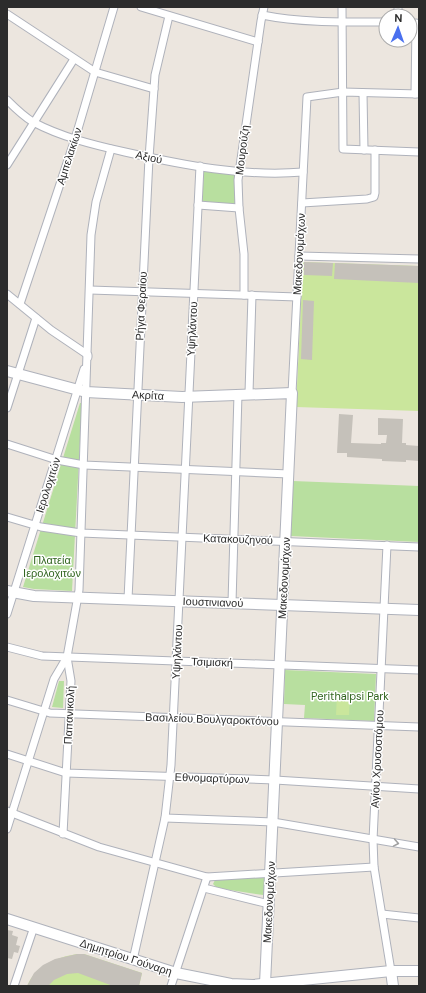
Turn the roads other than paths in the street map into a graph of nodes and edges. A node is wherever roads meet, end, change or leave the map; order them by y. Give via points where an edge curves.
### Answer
1 (114, 7) edge
2 (142, 7) edge
3 (264, 7) edge
4 (342, 7) edge
5 (7, 14) edge
6 (262, 15) junction
7 (169, 16) junction
8 (342, 22) junction
9 (378, 22) edge
10 (258, 42) junction
11 (416, 48) edge
12 (74, 59) junction
13 (95, 72) junction
14 (154, 89) junction
15 (342, 92) junction
16 (364, 93) junction
17 (417, 94) edge
18 (7, 100) edge
19 (34, 122) junction
20 (75, 139) junction
21 (111, 149) junction
22 (364, 150) junction
23 (376, 150) junction
24 (419, 152) edge
25 (149, 158) junction
26 (7, 165) edge
27 (200, 166) junction
28 (240, 171) junction
29 (303, 172) junction
30 (302, 203) junction
31 (198, 206) junction
32 (239, 208) junction
33 (299, 256) junction
34 (419, 258) edge
35 (90, 290) junction
36 (141, 292) junction
37 (194, 293) junction
38 (7, 294) edge
39 (248, 295) junction
40 (297, 297) junction
41 (20, 304) junction
42 (36, 318) junction
43 (88, 355) junction
44 (7, 371) edge
45 (18, 374) junction
46 (82, 392) junction
47 (292, 393) junction
48 (243, 394) junction
49 (137, 395) junction
50 (189, 396) junction
51 (7, 408) edge
52 (7, 444) edge
53 (57, 460) junction
54 (84, 465) junction
55 (134, 468) junction
56 (185, 469) junction
57 (236, 472) junction
58 (289, 474) junction
59 (7, 517) edge
60 (35, 526) junction
61 (81, 533) junction
62 (131, 535) junction
63 (182, 537) junction
64 (234, 539) junction
65 (286, 541) junction
66 (387, 545) junction
67 (419, 547) edge
68 (10, 592) edge
69 (78, 597) junction
70 (128, 599) junction
71 (179, 601) junction
72 (232, 603) junction
73 (283, 605) junction
74 (384, 609) junction
75 (419, 610) edge
76 (7, 614) edge
77 (7, 647) edge
78 (67, 657) junction
79 (176, 661) junction
80 (280, 665) junction
81 (381, 668) junction
82 (419, 670) edge
83 (7, 700) edge
84 (44, 711) junction
85 (69, 714) junction
86 (173, 718) junction
87 (278, 722) junction
88 (379, 726) junction
89 (419, 727) edge
90 (7, 754) edge
91 (28, 761) junction
92 (66, 773) junction
93 (170, 777) junction
94 (275, 780) junction
95 (376, 786) junction
96 (419, 789) edge
97 (9, 812) edge
98 (165, 818) junction
99 (273, 822) junction
100 (7, 829) edge
101 (63, 834) junction
102 (373, 840) junction
103 (419, 847) edge
104 (156, 864) junction
105 (374, 866) junction
106 (270, 872) junction
107 (208, 877) junction
108 (204, 888) junction
109 (269, 904) junction
110 (382, 914) junction
111 (7, 918) edge
112 (419, 918) edge
113 (34, 927) junction
114 (133, 960) junction
115 (391, 971) junction
116 (419, 971) edge
117 (176, 973) junction
118 (265, 984) junction
119 (14, 986) edge
120 (172, 986) edge
121 (245, 986) edge
122 (393, 986) edge

1 - 13 street, Αμπελακίων
2 - 7 street
3 - 6 street, Μουρούζη
4 - 8 street
5 - 12 street
6 - 8 street
6 - 10 street, Μουρούζη
7 - 10 street
7 - 14 street, Ρήγα Φεραίου
8 - 9 street
8 - 15 street
10 - 28 street, Μουρούζη
11 - 17 street
12 - 13 street
12 - 19 street
13 - 14 street
13 - 20 street, Αμπελακίων
14 - 25 street, Ρήγα Φεραίου
15 - 16 street
15 - 22 street via 343,149
15 - 29 street, Μακεδονομάχων via 307,96
16 - 17 street
16 - 22 street
18 - 19 street, Αξιού
19 - 20 street, Αξιού
19 - 26 street
20 - 21 street, Αξιού
20 - 41 street, Αμπελακίων
21 - 25 street, Αξιού
21 - 35 street, Ιερολοχιτών via 94,212
22 - 23 street
23 - 24 street
23 - 30 street via 375,193 372,198
25 - 27 street, Αξιού
25 - 36 street, Ρήγα Φεραίου
27 - 28 street, Αξιού
27 - 31 street, Υψηλάντου
28 - 29 street, Αξιού
28 - 32 street, Μουρούζη
29 - 30 street, Μακεδονομάχων
30 - 33 street, Μακεδονομάχων
31 - 32 street
31 - 37 street, Υψηλάντου
32 - 39 street, Μουρούζη
33 - 34 street
33 - 40 street, Μακεδονομάχων
35 - 36 street, Υψηλάντου
35 - 43 street, Ιερολοχιτών
36 - 37 street, Υψηλάντου
36 - 49 street, Ρήγα Φεραίου
37 - 39 street, Υψηλάντου
37 - 50 street, Υψηλάντου
38 - 41 street
39 - 40 street, Υψηλάντου
39 - 48 street, Μουρούζη
40 - 47 street, Μακεδονομάχων
41 - 42 street
42 - 43 street
42 - 45 street
43 - 46 street, Ιερολοχιτών
44 - 45 street, Ακρίτα
45 - 46 street, Ακρίτα
45 - 51 street
46 - 49 street, Ακρίτα
46 - 53 street, Ιερολοχιτών
46 - 54 street, Ιερολοχιτών
47 - 48 street, Ακρίτα
47 - 58 street, Μακεδονομάχων
48 - 50 street, Ακρίτα
48 - 57 street, Μουρούζη
49 - 50 street, Ακρίτα
49 - 55 street, Ρήγα Φεραίου
50 - 56 street, Υψηλάντου
52 - 53 street
53 - 54 street
53 - 60 street, Ιερολοχιτών
54 - 55 street
54 - 61 street, Ιερολοχιτών
55 - 56 street
55 - 62 street, Ρήγα Φεραίου
56 - 57 street
56 - 63 street, Υψηλάντου
57 - 58 street
57 - 64 street, Μουρούζη
58 - 65 street, Μακεδονομάχων
59 - 60 street, Κατακουζηνού
60 - 61 street, Κατακουζηνού
60 - 68 street, Ιερολοχιτών
61 - 62 street, Κατακουζηνού
61 - 69 street, Ιερολοχιτών
62 - 63 street, Κατακουζηνού
62 - 70 street, Ρήγα Φεραίου
63 - 64 street, Κατακουζηνού
63 - 71 street, Υψηλάντου
64 - 65 street, Κατακουζηνού
64 - 72 street, Μουρούζη
65 - 66 street, Κατακουζηνού
65 - 73 street, Μακεδονομάχων
66 - 67 street, Κατακουζηνού
66 - 74 street, Αγίου Χρυσοστόμου
68 - 69 street, Ιουστινιανού
68 - 76 street, Ιερολοχιτών
69 - 70 street, Ιουστινιανού
69 - 78 street, Παπανικολή
70 - 71 street, Ιουστινιανού
71 - 72 street, Ιουστινιανού
71 - 79 street, Υψηλάντου
72 - 73 street, Ιουστινιανού
73 - 74 street, Ιουστινιανού
73 - 80 street, Μακεδονομάχων
74 - 75 street, Ιουστινιανού
74 - 81 street, Αγίου Χρυσοστόμου
77 - 78 street, Τσιμισκή via 39,656
78 - 79 street, Τσιμισκή
78 - 84 street via 54,679
78 - 85 street, Παπανικολή via 72,678
79 - 80 street, Τσιμισκή
79 - 86 street, Υψηλάντου
80 - 81 street, Τσιμισκή
80 - 87 street, Μακεδονομάχων
81 - 82 street, Τσιμισκή
81 - 88 street, Αγίου Χρυσοστόμου
83 - 84 street, Βασιλείου Βουλγαροκτόνου
84 - 85 street, Βασιλείου Βουλγαροκτόνου
84 - 91 street
85 - 86 street, Βασιλείου Βουλγαροκτόνου
85 - 92 street, Παπανικολή
86 - 87 street, Βασιλείου Βουλγαροκτόνου
86 - 93 street, Υψηλάντου
87 - 88 street, Βασιλείου Βουλγαροκτόνου
87 - 94 street, Μακεδονομάχων
88 - 89 street, Βασιλείου Βουλγαροκτόνου
88 - 95 street, Αγίου Χρυσοστόμου
90 - 91 street, Εθνομαρτύρων
91 - 92 street, Εθνομαρτύρων
91 - 97 street
92 - 93 street, Εθνομαρτύρων
92 - 101 street, Παπανικολή
93 - 94 street, Εθνομαρτύρων
93 - 98 street, Υψηλάντου
94 - 95 street, Εθνομαρτύρων
94 - 99 street, Μακεδονομάχων
95 - 96 street, Εθνομαρτύρων
95 - 102 street, Αγίου Χρυσοστόμου
97 - 100 street
97 - 101 street
98 - 99 street
98 - 104 street, Υψηλάντου
99 - 102 street
99 - 106 street, Μακεδονομάχων
101 - 104 street
102 -> 103 street
102 - 105 street, Αγίου Χρυσοστόμου
104 - 107 street
104 - 114 street, Υψηλάντου
105 - 106 street
105 - 110 street, Αγίου Χρυσοστόμου
106 - 107 street
106 - 109 street, Μακεδονομάχων
107 - 108 street
108 - 109 street
108 - 117 street
109 - 118 street, Μακεδονομάχων
110 - 112 street
110 - 115 street, Αγίου Χρυσοστόμου
111 - 113 street, Δημητρίου Γούναρη
113 - 114 street, Δημητρίου Γούναρη
113 - 119 street
114 - 117 street, Δημητρίου Γούναρη
115 - 116 street, Δημητρίου Γούναρη
115 - 118 street, Δημητρίου Γούναρη
115 - 122 street
117 - 120 street
117 - 121 street, Δημητρίου Γούναρη
118 - 121 street, Δημητρίου Γούναρη

